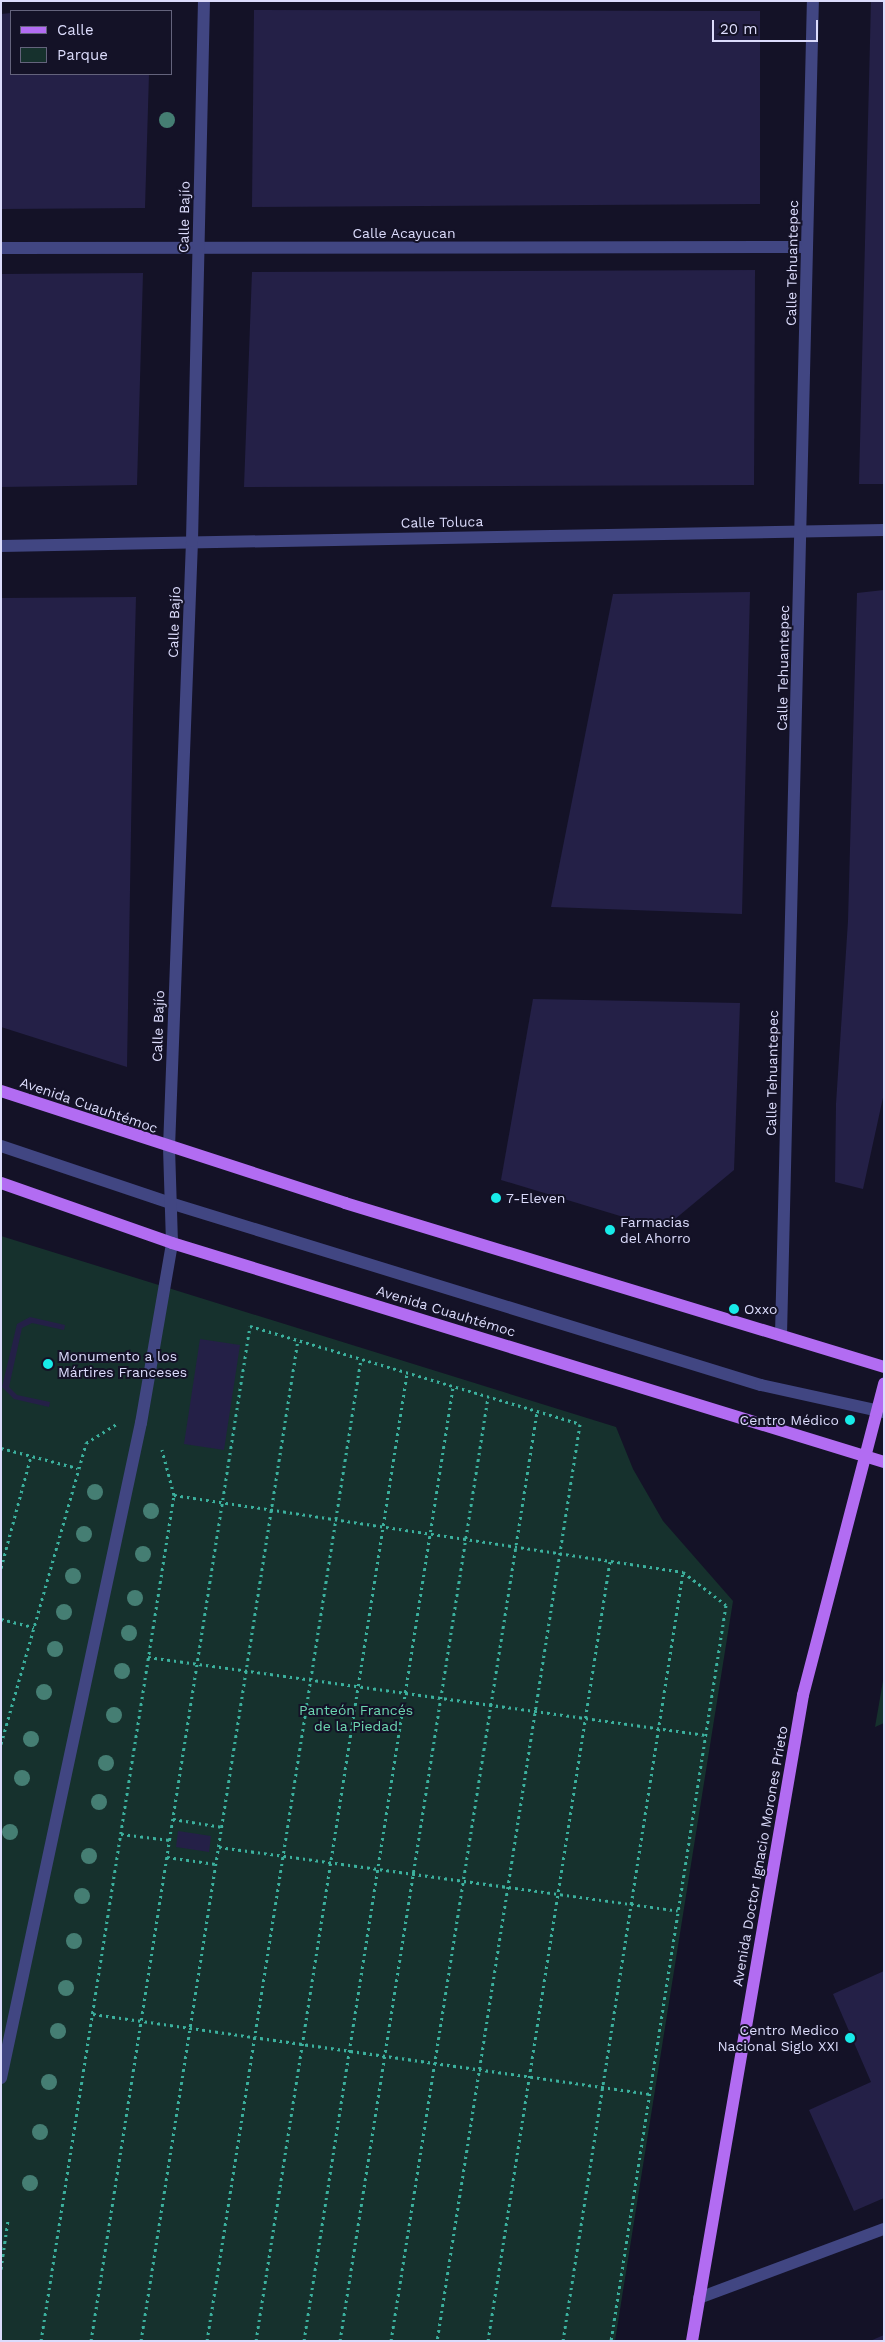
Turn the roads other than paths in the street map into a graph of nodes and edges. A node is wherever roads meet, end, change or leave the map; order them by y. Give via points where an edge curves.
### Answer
1 (204, 1) edge
2 (813, 1) edge
3 (807, 247) junction
4 (1, 248) edge
5 (198, 248) junction
6 (884, 530) edge
7 (802, 532) junction
8 (192, 541) junction
9 (1, 546) edge
10 (1, 1091) edge
11 (1, 1146) edge
12 (168, 1148) junction
13 (1, 1183) edge
14 (170, 1203) junction
15 (172, 1243) junction
16 (781, 1335) junction
17 (884, 1367) edge
18 (884, 1383) edge
19 (881, 1413) edge
20 (865, 1456) junction
21 (884, 1462) edge
22 (1, 2078) edge
23 (884, 2229) edge
24 (699, 2298) junction
25 (692, 2341) edge

1 - 5 street, Calle Bajío
2 - 3 street, Calle Tehuantepec
3 - 5 street, Calle Acayucan
3 - 7 street, Calle Tehuantepec
4 - 5 street, Calle Acayucan
5 - 8 street, Calle Bajío
6 - 7 street, Calle Toluca
7 - 8 street, Calle Toluca
7 - 16 street, Calle Tehuantepec
8 - 9 street, Calle Toluca
8 - 12 street, Calle Bajío
10 - 12 main road, Avenida Cuauhtémoc
11 - 14 street
12 - 14 street, Calle Bajío
12 - 16 main road, Avenida Cuauhtémoc
13 - 15 main road, Avenida Cuauhtémoc
14 - 15 street, Calle Bajío
14 - 19 street via 761,1385
15 - 20 main road, Avenida Cuauhtémoc
15 - 22 street, Calle Bajío via 141,1424
16 - 17 main road, Avenida Cuauhtémoc
18 - 19 main road, Avenida Doctor Ignacio Morones Prieto
19 - 20 main road, Avenida Doctor Ignacio Morones Prieto
20 - 21 main road, Avenida Cuauhtémoc
20 - 24 main road, Avenida Doctor Ignacio Morones Prieto via 802,1695
23 - 24 street
24 - 25 main road, Avenida Doctor Ignacio Morones Prieto

